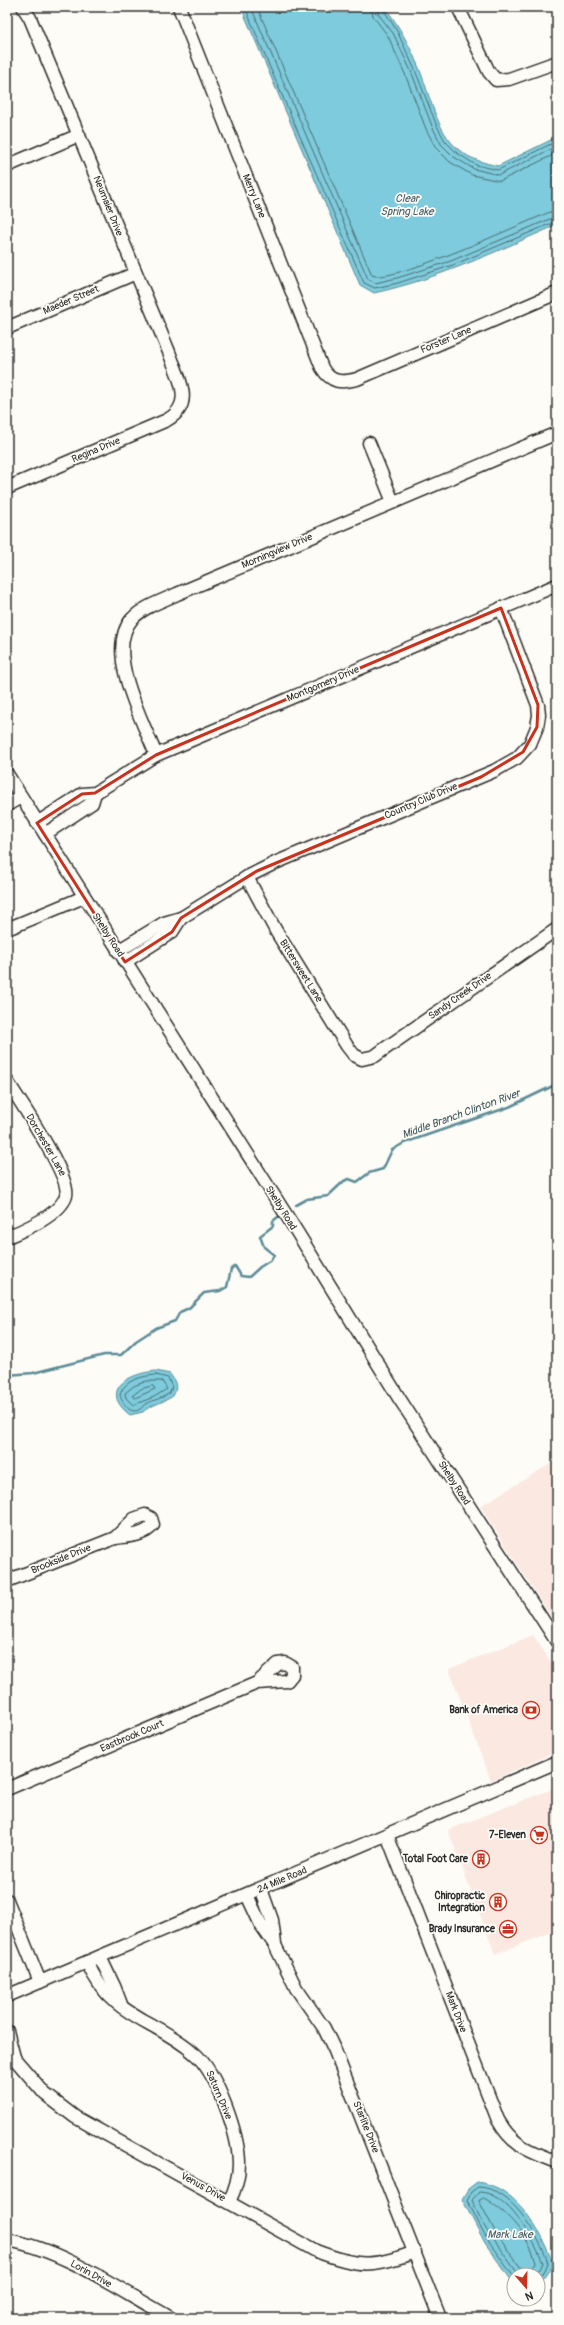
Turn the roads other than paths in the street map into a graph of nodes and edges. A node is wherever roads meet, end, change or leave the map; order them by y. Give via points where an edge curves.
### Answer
1 (23, 7) edge
2 (179, 7) edge
3 (458, 7) edge
4 (557, 62) edge
5 (79, 135) junction
6 (7, 166) edge
7 (136, 273) junction
8 (557, 293) edge
9 (7, 328) edge
10 (335, 381) joint
11 (181, 408) joint
12 (557, 433) edge
13 (369, 443) dead end
14 (7, 488) edge
15 (393, 502) junction
16 (557, 584) edge
17 (501, 608) junction
18 (156, 755) junction
19 (7, 774) edge
20 (14, 792) edge
21 (95, 793) junction
22 (7, 805) edge
23 (37, 823) junction
24 (45, 834) junction
25 (247, 877) junction
26 (84, 897) junction
27 (180, 918) junction
28 (7, 928) edge
29 (557, 929) edge
30 (118, 951) junction
31 (125, 962) junction
32 (362, 1059) joint
33 (7, 1082) edge
34 (7, 1237) edge
35 (115, 1538) dead end
36 (7, 1581) edge
37 (557, 1642) edge
38 (257, 1683) dead end
39 (557, 1762) edge
40 (7, 1789) edge
41 (387, 1835) junction
42 (261, 1889) junction
43 (247, 1895) junction
44 (7, 1900) edge
45 (275, 1945) junction
46 (100, 1957) junction
47 (87, 1962) junction
48 (40, 1982) junction
49 (7, 1996) edge
50 (122, 2007) junction
51 (7, 2032) edge
52 (10, 2053) edge
53 (557, 2162) edge
54 (229, 2202) junction
55 (7, 2240) edge
56 (415, 2252) junction
57 (171, 2318) edge
58 (440, 2318) edge

1 - 5 street, Neumaier Drive via 30,18
2 - 10 street, Merry Lane via 322,368 327,377
3 - 4 street via 496,80 509,79
5 - 6 street
5 - 7 street, Neumaier Drive
7 - 9 street, Maeder Street
7 - 11 street, Neumaier Drive via 179,380 183,398
8 - 10 street, Forster Lane via 357,379
11 - 14 street, Regina Drive via 167,420
12 - 15 street, Morningview Drive
13 - 15 street
15 - 18 street, Morningview Drive via 177,594 153,605 132,619 122,637 123,665
16 - 17 street, Montgomery Drive
17 - 18 street, Montgomery Drive
17 - 25 street, Country Club Drive via 538,705 535,734 524,752 494,771 274,863
18 - 21 street, Montgomery Drive
19 - 20 street, Shelby Road
20 - 22 street
20 - 23 street, Shelby Road
21 - 23 street, Montgomery Drive via 82,794
21 - 24 street, Montgomery Drive via 92,803
23 - 24 street, Shelby Road
24 - 26 street, Shelby Road
25 - 27 street, Country Club Drive
25 - 32 street, Bittersweet Lane via 276,931 347,1046 354,1055
26 - 28 street
26 - 30 street, Shelby Road
27 - 30 street, Country Club Drive via 164,923
27 - 31 street, Country Club Drive via 172,932
29 - 32 street, Sandy Creek Drive via 375,1056
30 - 31 street, Shelby Road
31 - 37 street, Shelby Road via 399,1398
33 - 34 street, Dorchester Lane via 63,1173 68,1191 61,1205 51,1214
35 - 36 street, Brookside Drive
38 - 40 street, Eastbrook Court
39 - 41 street, 24 Mile Road
41 - 42 street, 24 Mile Road
41 - 53 street, Mark Drive via 498,2120 514,2142
42 - 43 street, 24 Mile Road
42 - 45 street, Starlite Drive via 272,1920
43 - 45 street, Starlite Drive via 261,1925
43 - 46 street, 24 Mile Road
44 - 48 street
45 - 56 street, Starlite Drive via 296,1988 324,2028 335,2051
46 - 47 street, 24 Mile Road
46 - 50 street
47 - 48 street, 24 Mile Road
47 - 50 street, Saturn Drive via 103,1992
48 - 49 street, 24 Mile Road
50 - 54 street, Saturn Drive via 132,2016 184,2045 201,2058 207,2067 219,2092 238,2150 238,2180
51 - 52 street, Venus Drive
52 - 54 street, Venus Drive via 34,2082 62,2108
54 - 56 street, Venus Drive via 316,2250 347,2262 375,2263
55 - 57 street, Lorin Drive via 43,2249 65,2259
56 - 58 street, Starlite Drive

